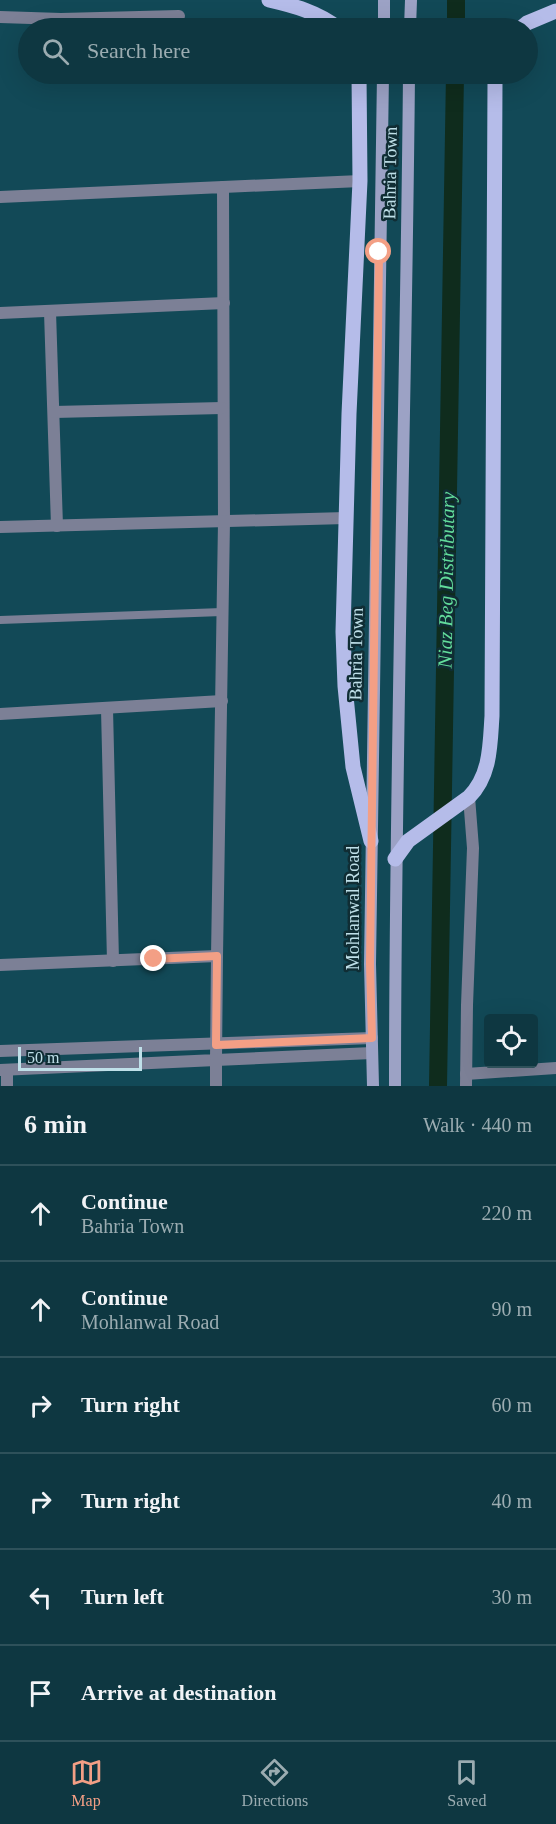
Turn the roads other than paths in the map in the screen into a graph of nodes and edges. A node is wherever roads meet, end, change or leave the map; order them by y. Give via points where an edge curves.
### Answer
1 (269, 0) edge
2 (384, 0) edge
3 (411, 0) edge
4 (556, 11) edge
5 (179, 16) dead end
6 (0, 17) edge
7 (30, 18) edge
8 (100, 18) edge
9 (325, 18) edge
10 (384, 18) edge
11 (410, 18) edge
12 (538, 18) edge
13 (359, 84) edge
14 (383, 84) edge
15 (410, 84) edge
16 (496, 84) edge
17 (360, 181) junction
18 (223, 187) junction
19 (0, 196) edge
20 (225, 303) junction
21 (50, 312) junction
22 (0, 313) edge
23 (222, 408) junction
24 (54, 412) junction
25 (346, 518) junction
26 (224, 522) junction
27 (57, 526) junction
28 (0, 527) edge
29 (222, 612) junction
30 (0, 620) edge
31 (222, 701) junction
32 (107, 709) junction
33 (0, 714) edge
34 (465, 799) junction
35 (372, 803) joint
36 (371, 841) junction
37 (395, 859) junction
38 (217, 956) junction
39 (113, 961) junction
40 (0, 965) edge
41 (372, 1038) junction
42 (216, 1045) junction
43 (0, 1051) edge
44 (372, 1053) junction
45 (216, 1060) junction
46 (556, 1068) edge
47 (4, 1070) edge
48 (466, 1080) edge
49 (7, 1086) edge
50 (216, 1086) edge
51 (373, 1086) edge
52 (395, 1086) edge

1 - 9 main road
2 - 10 main road
3 - 11 main road
4 - 12 main road
5 - 8 street
6 - 7 street
13 - 17 main road
14 - 35 main road, Bahria Town
15 - 37 main road, Bahria Town
16 - 34 main road via 492,716 484,775 477,789
17 - 18 street
17 - 25 main road
18 - 19 street
18 - 20 street
20 - 21 street
20 - 23 street
21 - 22 street
21 - 24 street
23 - 24 street
23 - 26 street
24 - 27 street
25 - 26 street
25 - 36 main road via 345,686 353,767
26 - 27 street
26 - 29 street
27 - 28 street
29 - 30 lane
29 - 31 street
31 - 32 street
31 - 38 street
32 - 33 street
32 - 39 street
34 - 37 main road via 408,841
34 - 48 street via 473,848
35 - 36 main road, Mohlanwal Road
36 - 41 main road, Mohlanwal Road
37 - 52 main road
38 - 39 street
38 - 42 street
39 - 40 street
41 - 42 street
41 - 44 main road, Mohlanwal Road
42 - 43 street
42 - 45 street
44 - 45 street
44 - 51 main road, Mohlanwal Road
45 - 47 street
45 - 50 street
46 - 48 street
47 - 49 street

